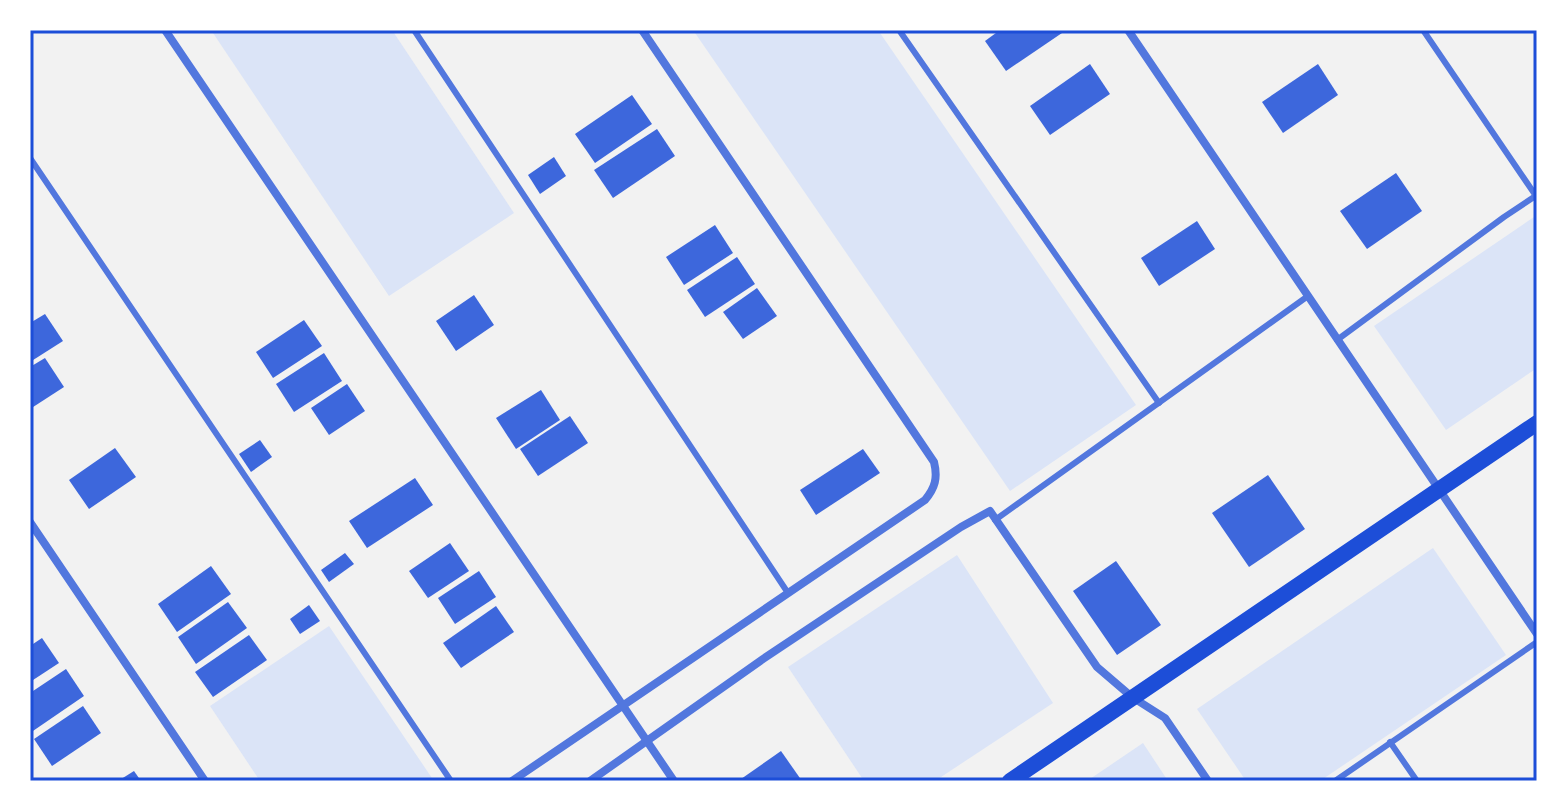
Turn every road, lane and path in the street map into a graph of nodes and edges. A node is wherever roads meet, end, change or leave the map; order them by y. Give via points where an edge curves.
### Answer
1 (165, 30) edge
2 (414, 30) edge
3 (642, 30) edge
4 (899, 30) edge
5 (1128, 30) edge
6 (1423, 30) edge
7 (30, 158) edge
8 (1537, 196) edge
9 (1308, 296) junction
10 (1337, 340) junction
11 (1159, 403) junction
12 (1537, 423) edge
13 (1439, 491) junction
14 (993, 516) junction
15 (30, 522) edge
16 (788, 593) junction
17 (1537, 634) edge
18 (1537, 642) edge
19 (1132, 697) junction
20 (622, 706) junction
21 (647, 742) junction
22 (1390, 742) junction
23 (205, 781) edge
24 (451, 781) edge
25 (512, 781) edge
26 (590, 781) edge
27 (674, 781) edge
28 (1010, 781) edge
29 (1208, 781) edge
30 (1335, 781) edge
31 (1417, 781) edge

1 - 20 street
2 - 16 lane
3 - 16 street via 934,462 936,481 925,500
4 - 11 lane
5 - 9 street
6 - 8 lane
7 - 24 lane
8 - 10 lane
9 - 10 street
9 - 11 lane
10 - 13 street
11 - 14 lane
12 - 13 main road
13 - 17 street
13 - 19 main road
14 - 19 street via 1097,667
14 - 21 street via 961,527
15 - 23 street
16 - 20 street
18 - 22 lane
19 - 28 main road
19 - 29 street via 1165,718
20 - 21 street
20 - 25 street
21 - 26 street
21 - 27 street
22 - 30 lane
22 - 31 lane

